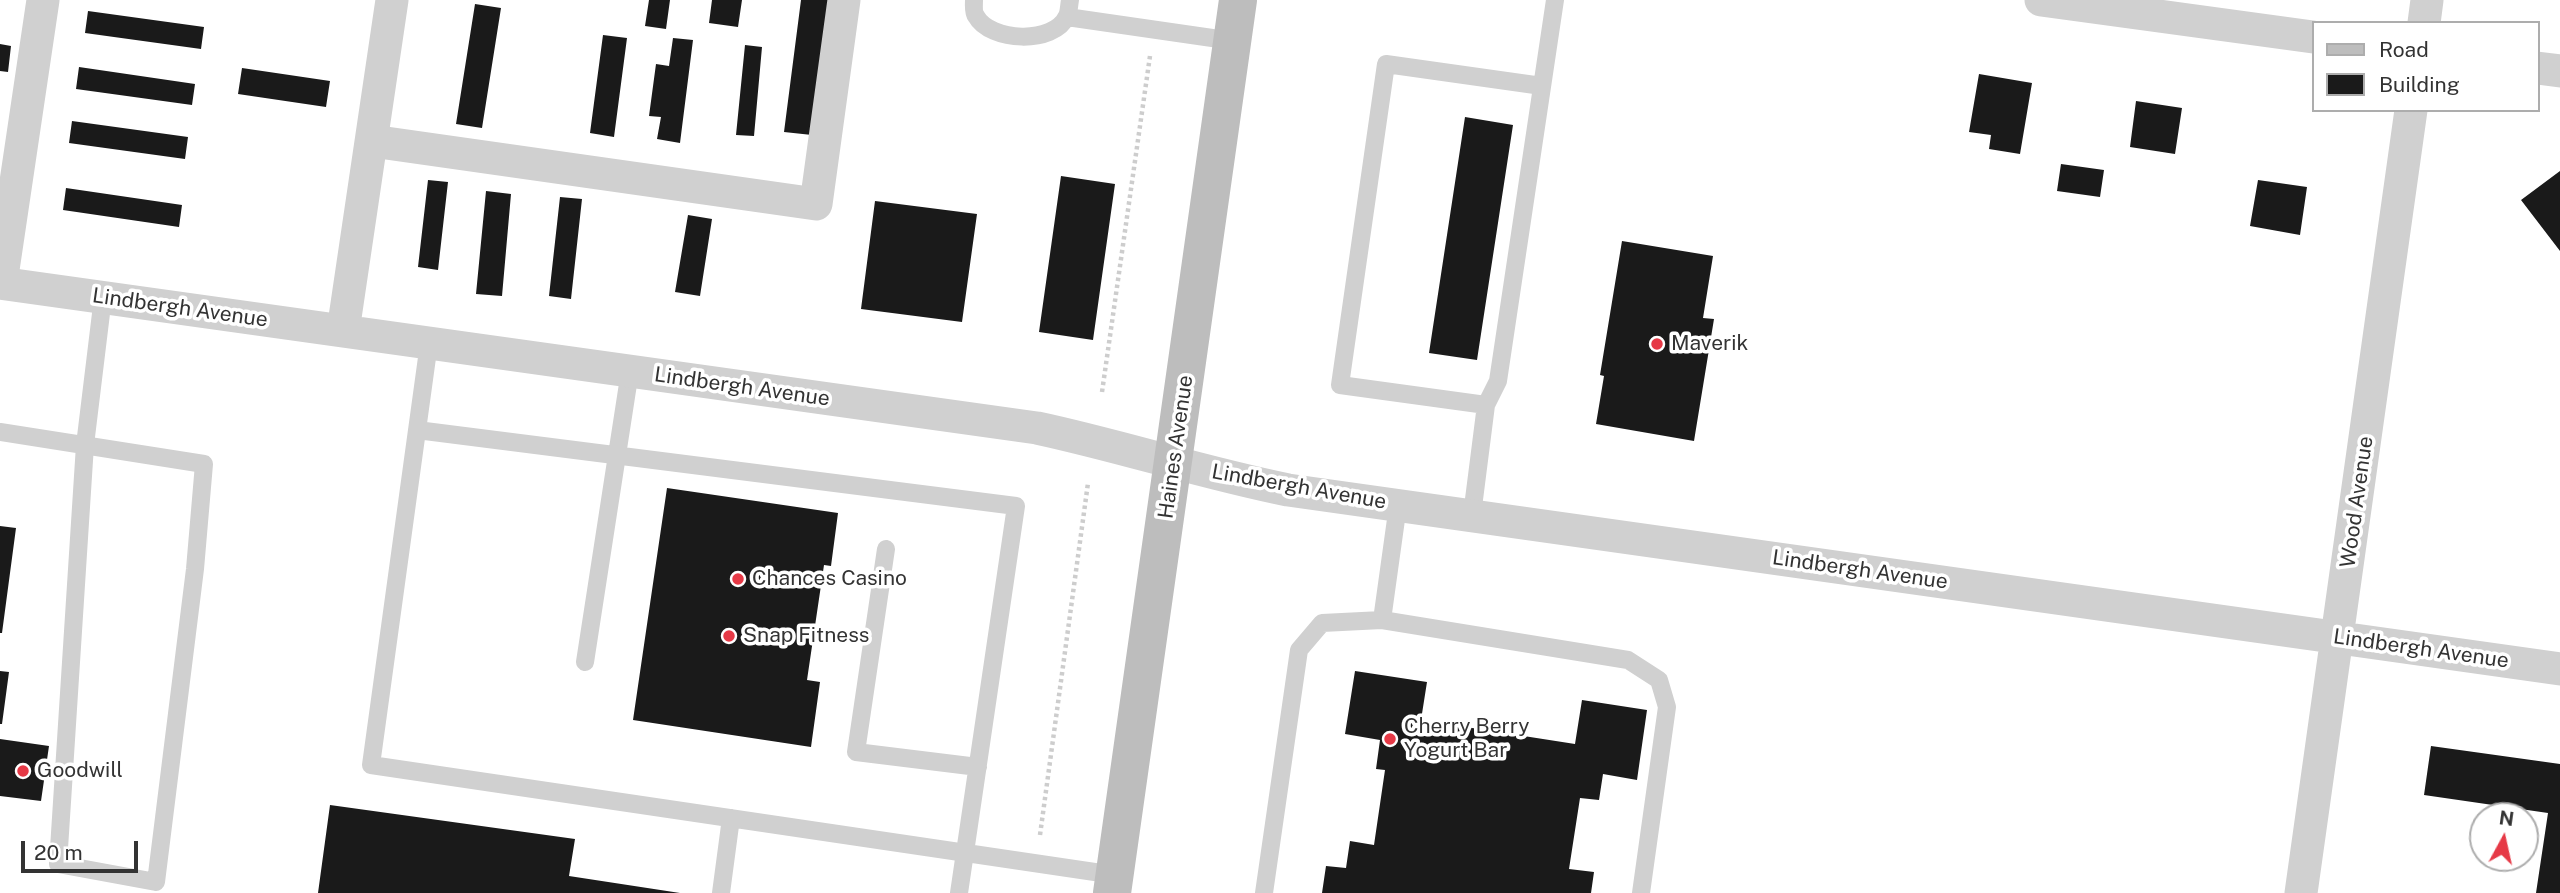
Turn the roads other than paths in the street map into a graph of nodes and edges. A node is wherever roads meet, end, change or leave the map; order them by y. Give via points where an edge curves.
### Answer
1 (43, 0) edge
2 (392, 0) edge
3 (844, 0) edge
4 (974, 0) edge
5 (1238, 0) edge
6 (1555, 0) edge
7 (2041, 0) edge
8 (2427, 0) edge
9 (1069, 8) edge
10 (2424, 21) edge
11 (2312, 37) edge
12 (1233, 41) junction
13 (2539, 68) edge
14 (2560, 71) edge
15 (1542, 86) junction
16 (2411, 112) edge
17 (372, 141) junction
18 (1, 283) edge
19 (103, 298) junction
20 (343, 331) junction
21 (429, 343) junction
22 (630, 372) junction
23 (1486, 405) junction
24 (417, 430) junction
25 (0, 432) edge
26 (85, 445) junction
27 (618, 456) junction
28 (1173, 462) junction
29 (1398, 505) junction
30 (1472, 515) junction
31 (886, 549) dead end
32 (1382, 620) junction
33 (2338, 637) junction
34 (585, 662) dead end
35 (2560, 669) edge
36 (978, 767) junction
37 (731, 818) junction
38 (965, 852) junction
39 (1114, 884) edge
40 (721, 893) edge
41 (959, 893) edge
42 (1264, 893) edge
43 (1641, 893) edge
44 (2301, 893) edge

1 - 18 street
2 - 17 street
3 - 17 street via 816,204
4 - 9 lane via 974,14 994,32 1032,38 1054,31
5 - 12 main road, Haines Avenue
6 - 15 lane
7 - 11 street
8 - 10 street
9 - 12 lane via 1154,29
12 - 28 main road, Haines Avenue
13 - 14 street
15 - 23 lane via 1498,381
15 - 23 lane via 1386,64 1340,384
16 - 33 street, Wood Avenue
17 - 20 street
18 - 19 street, Lindbergh Avenue
19 - 20 street, Lindbergh Avenue
19 - 26 lane
20 - 21 street, Lindbergh Avenue
21 - 22 street, Lindbergh Avenue
21 - 24 lane
22 - 27 lane
22 - 28 street, Lindbergh Avenue via 1037,428
23 - 30 lane
24 - 27 lane
24 - 37 lane via 371,765
25 - 26 lane
26 - 26 lane via 204,464 156,882 58,864
27 - 34 lane
27 - 36 lane via 1016,506
28 - 29 street, Lindbergh Avenue via 1276,487
28 - 39 main road, Haines Avenue
29 - 30 street, Lindbergh Avenue
29 - 32 lane
30 - 33 street, Lindbergh Avenue
31 - 36 lane via 856,752
32 - 42 lane via 1322,622 1299,650
32 - 43 lane via 1628,660 1659,680 1667,707
33 - 35 street, Lindbergh Avenue
33 - 44 street, Wood Avenue
36 - 38 lane
37 - 38 lane
37 - 40 lane
38 - 39 lane via 1036,863
38 - 41 lane

